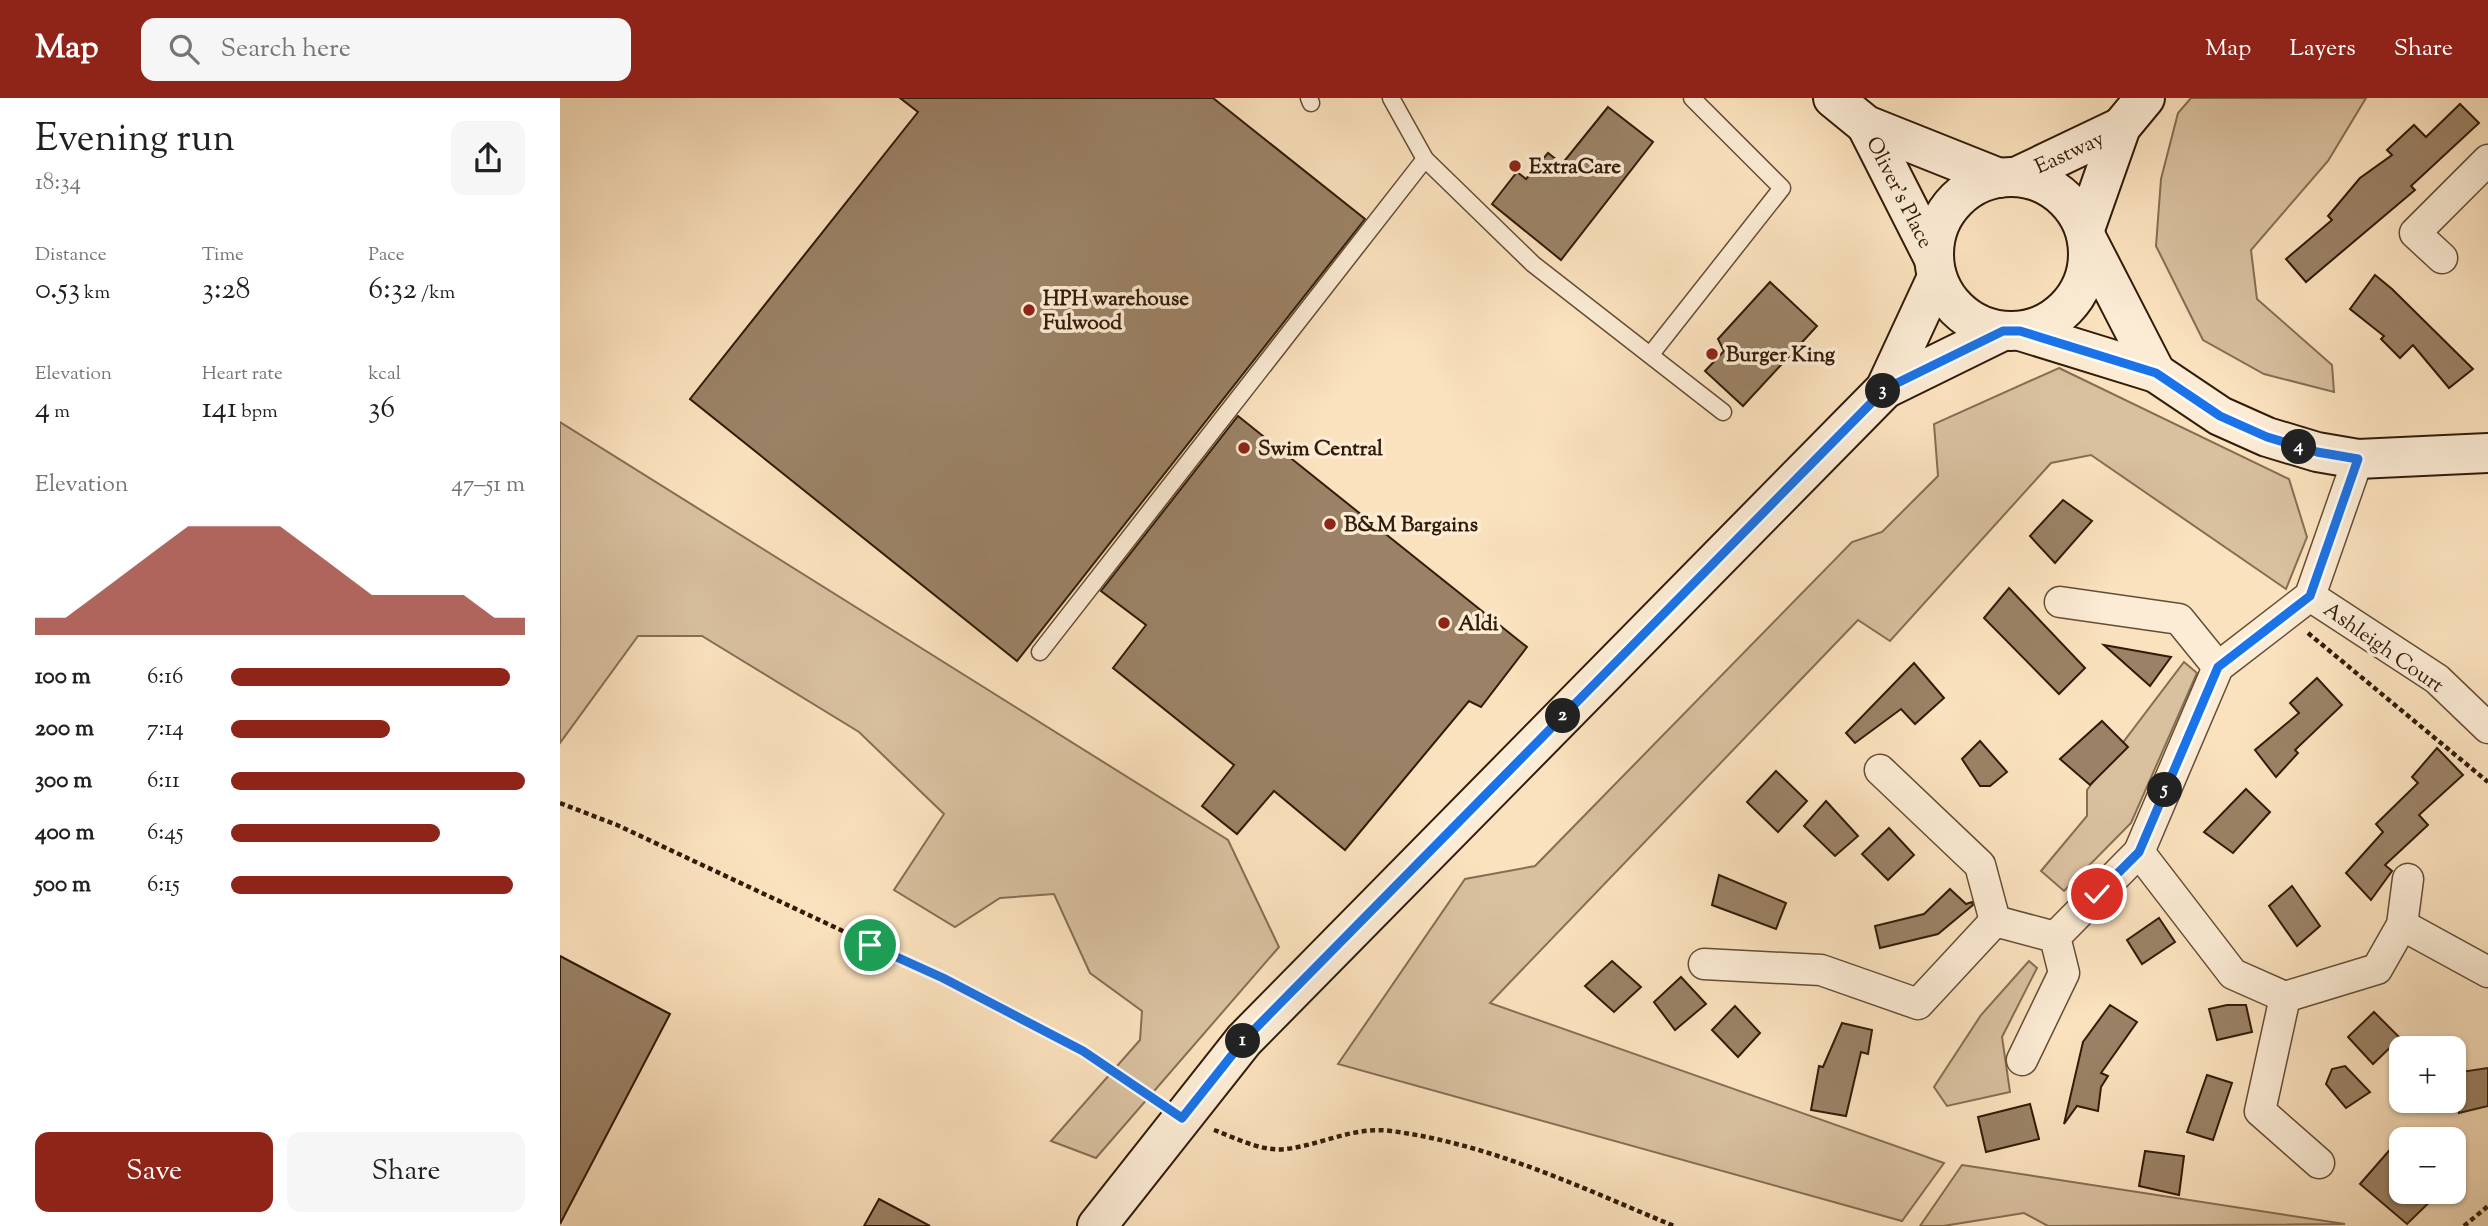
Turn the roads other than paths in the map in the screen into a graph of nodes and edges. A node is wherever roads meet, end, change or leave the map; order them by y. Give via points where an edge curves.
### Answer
1 (1391, 98) edge
2 (1692, 98) edge
3 (1833, 98) edge
4 (2145, 98) edge
5 (1866, 125) junction
6 (2122, 127) junction
7 (1425, 159) junction
8 (2488, 160) edge
9 (2008, 177) junction
10 (2086, 234) junction
11 (2442, 258) dead end
12 (1936, 268) junction
13 (2011, 331) junction
14 (1651, 354) junction
15 (2156, 373) junction
16 (1885, 389) junction
17 (1723, 412) dead end
18 (2488, 453) edge
19 (2358, 459) junction
20 (2060, 602) dead end
21 (2298, 605) junction
22 (1040, 652) dead end
23 (2218, 667) junction
24 (2488, 728) edge
25 (1880, 770) dead end
26 (2139, 852) junction
27 (2408, 879) dead end
28 (1995, 920) junction
29 (2402, 925) junction
30 (2055, 937) junction
31 (1704, 964) dead end
32 (2488, 972) edge
33 (2285, 997) junction
34 (2022, 1060) dead end
35 (2319, 1163) dead end
36 (1097, 1226) edge

1 - 7 lane
2 - 14 lane via 1782,188
3 - 5 main road, Oliver's Place
4 - 6 main road, Eastway
5 - 9 main road, Oliver's Place
5 - 12 main road, Oliver's Place
6 - 9 main road, Eastway
6 - 10 main road, Eastway
7 - 14 lane via 1533,264
7 - 22 lane
8 - 11 street via 2415,233
9 - 10 main road via 2037,181 2055,190 2071,205
9 - 12 main road via 1977,184 1951,206 1936,236
10 - 13 main road via 2088,264 2081,289 2066,310 2045,324
10 - 15 main road
12 - 13 main road via 1947,297 1961,314 1981,326
12 - 16 main road
13 - 15 main road
13 - 16 main road
14 - 17 lane
15 - 19 main road via 2220,416 2267,437
16 - 36 main road via 1244,1040
18 - 19 main road
19 - 21 street
20 - 23 street via 2179,619
21 - 23 street
21 - 24 street, Ashleigh Court via 2437,679
23 - 26 street
25 - 28 street via 1980,865
26 - 30 street
26 - 33 street via 2233,974
27 - 29 street
28 - 30 street
28 - 31 street via 1918,1004 1821,970
29 - 32 street
29 - 33 street via 2377,969
30 - 34 street via 2064,973
33 - 35 street via 2260,1111

